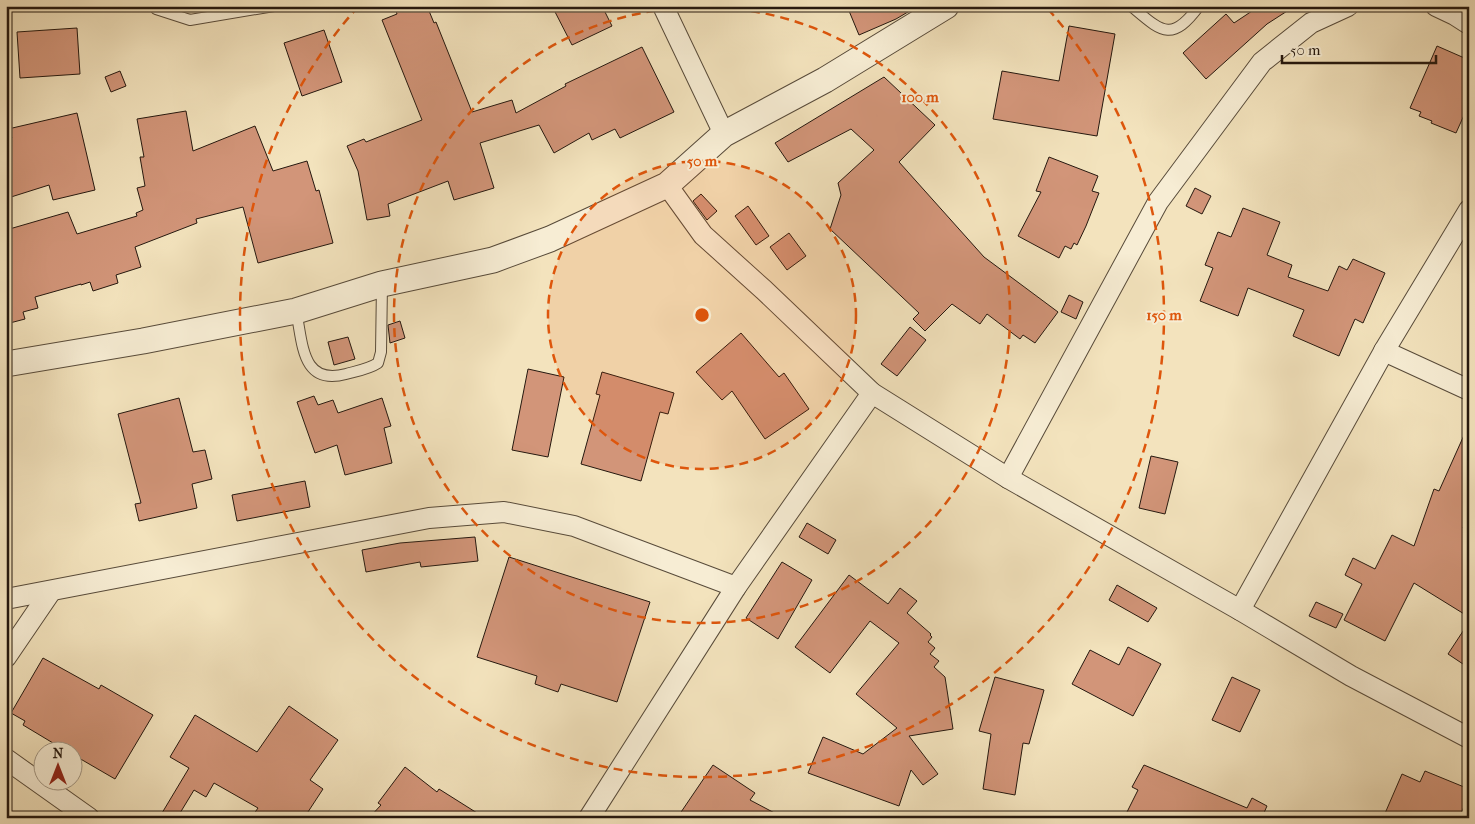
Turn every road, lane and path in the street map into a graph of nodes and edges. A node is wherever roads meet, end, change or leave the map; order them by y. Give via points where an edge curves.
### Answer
1 (154, 6) edge
2 (274, 6) edge
3 (662, 6) edge
4 (946, 6) edge
5 (1131, 6) edge
6 (1199, 6) edge
7 (1348, 6) edge
8 (1436, 6) edge
9 (1469, 24) edge
10 (724, 134) junction
11 (667, 185) junction
12 (1469, 210) edge
13 (382, 284) junction
14 (296, 311) junction
15 (1384, 351) junction
16 (6, 364) edge
17 (1469, 390) edge
18 (872, 393) junction
19 (1008, 478) junction
20 (736, 587) junction
21 (51, 591) junction
22 (6, 598) edge
23 (1240, 610) junction
24 (6, 657) edge
25 (1469, 738) edge
26 (6, 759) edge
27 (89, 818) edge
28 (589, 818) edge

1 - 2 lane via 190,20
3 - 10 street
4 - 10 street via 825,80
5 - 6 lane via 1158,28 1168,31 1179,27
7 - 19 street via 1311,23 1262,62 1158,202
8 - 9 street
10 - 11 street
11 - 13 street via 550,239 493,260
11 - 18 street via 703,235
12 - 15 street
13 - 14 street
13 - 14 lane via 381,352 378,362 372,367 333,378 316,372 306,358
14 - 16 street
15 - 17 street
15 - 23 street
18 - 19 street
18 - 20 street
19 - 23 street
20 - 21 street via 574,526 504,512 430,518
20 - 28 street
21 - 22 street
21 - 24 street
23 - 25 street via 1350,676
26 - 27 street

